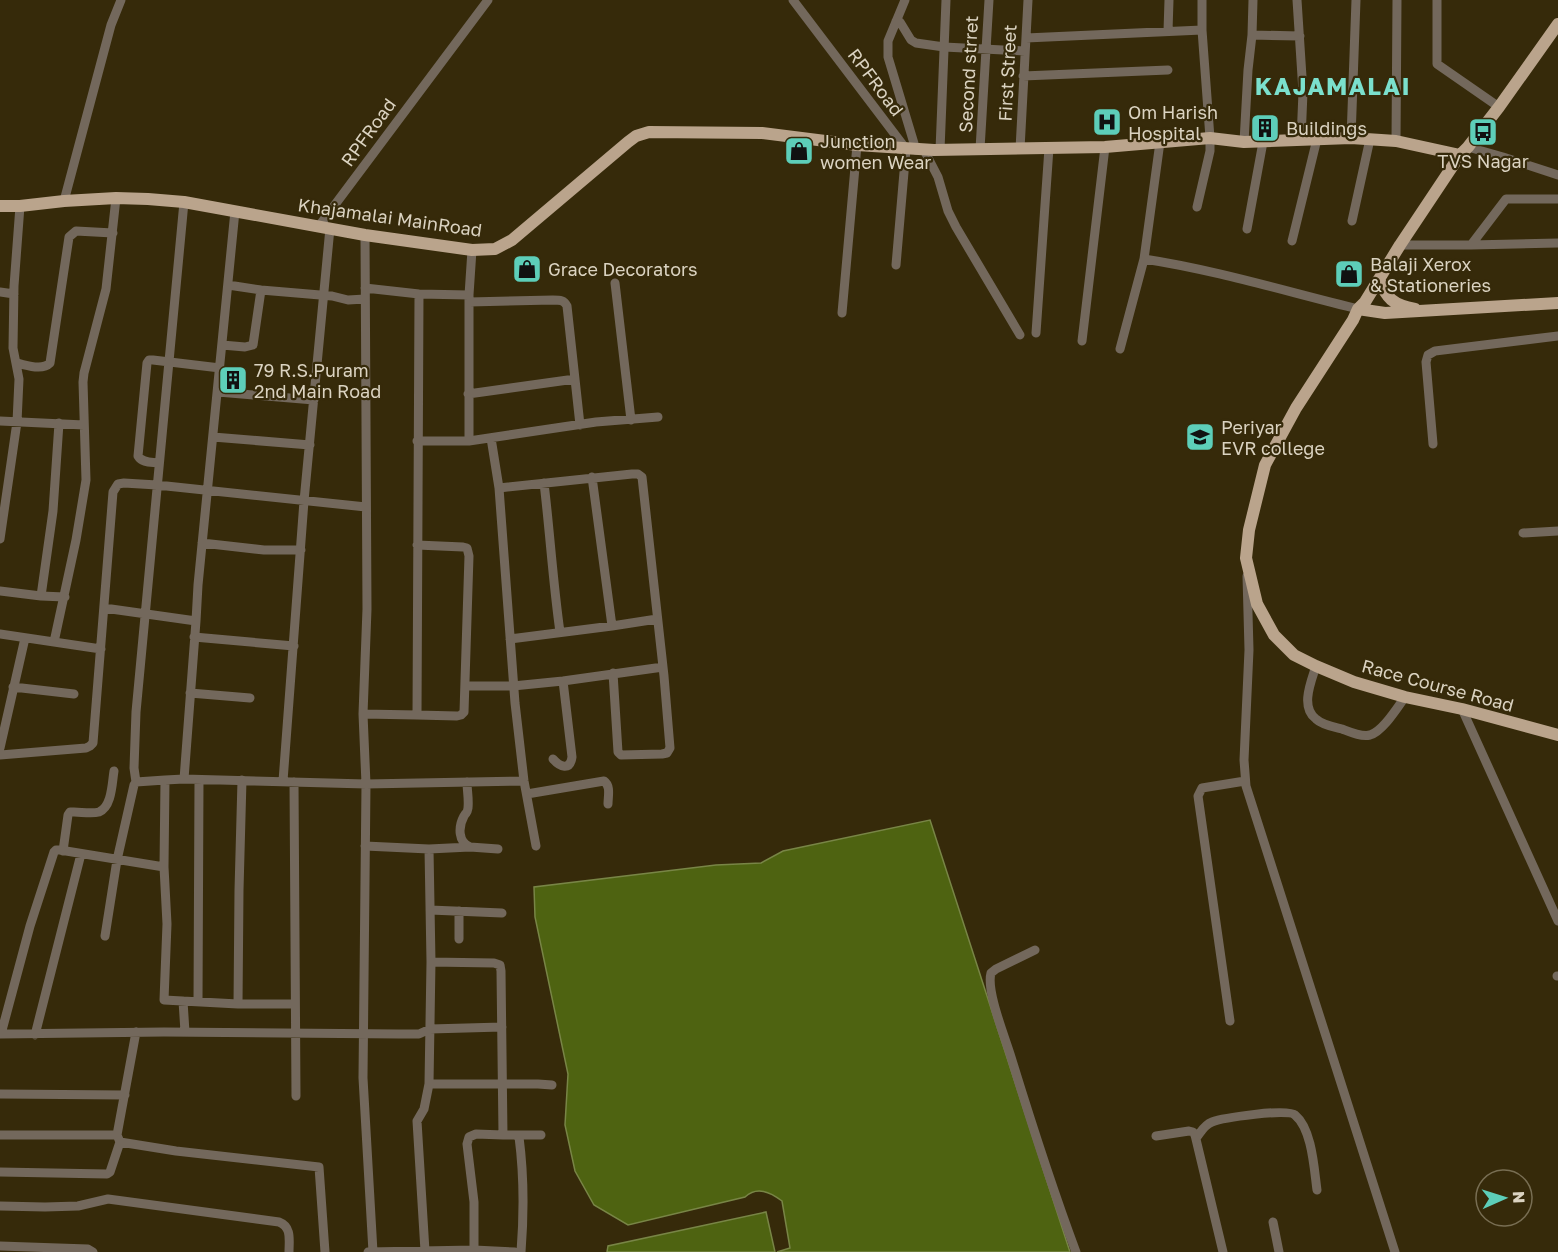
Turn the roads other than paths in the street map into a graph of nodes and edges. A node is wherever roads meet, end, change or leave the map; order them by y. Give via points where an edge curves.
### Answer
1 (121, 0) edge
2 (488, 0) edge
3 (794, 0) edge
4 (905, 0) edge
5 (946, 0) edge
6 (989, 0) edge
7 (1028, 0) edge
8 (1168, 0) edge
9 (1202, 0) edge
10 (1254, 0) edge
11 (1297, 0) edge
12 (1356, 0) edge
13 (1397, 0) edge
14 (1437, 0) edge
15 (896, 21) junction
16 (1558, 24) edge
17 (1202, 30) junction
18 (1168, 31) junction
19 (1252, 35) junction
20 (1300, 36) junction
21 (1026, 38) junction
22 (944, 47) junction
23 (986, 49) junction
24 (1025, 51) junction
25 (1168, 70) dead end
26 (1023, 76) junction
27 (1498, 107) junction
28 (1210, 138) junction
29 (1351, 138) junction
30 (1317, 139) junction
31 (1370, 139) junction
32 (1301, 140) junction
33 (1396, 141) junction
34 (1160, 142) junction
35 (1244, 142) junction
36 (1263, 142) junction
37 (857, 145) junction
38 (1105, 147) junction
39 (1049, 148) junction
40 (980, 149) junction
41 (1020, 149) junction
42 (915, 150) junction
43 (940, 150) junction
44 (1464, 151) junction
45 (1558, 175) edge
46 (116, 198) junction
47 (1558, 199) edge
48 (64, 201) junction
49 (184, 202) junction
50 (0, 206) edge
51 (20, 206) junction
52 (1197, 207) dead end
53 (235, 211) junction
54 (1352, 221) dead end
55 (324, 227) junction
56 (1247, 229) dead end
57 (113, 232) junction
58 (365, 235) junction
59 (1292, 241) dead end
60 (1558, 243) edge
61 (1400, 245) junction
62 (1471, 245) junction
63 (472, 250) junction
64 (1144, 259) junction
65 (896, 265) dead end
66 (1379, 279) junction
67 (615, 283) dead end
68 (228, 285) junction
69 (365, 288) junction
70 (261, 290) junction
71 (0, 292) edge
72 (14, 294) junction
73 (419, 294) junction
74 (324, 296) junction
75 (470, 298) junction
76 (365, 300) junction
77 (1558, 303) edge
78 (1358, 309) junction
79 (1425, 310) junction
80 (842, 313) dead end
81 (1036, 333) dead end
82 (1020, 336) dead end
83 (1558, 336) edge
84 (1082, 340) dead end
85 (222, 345) junction
86 (1120, 349) dead end
87 (169, 362) junction
88 (16, 363) junction
89 (220, 368) junction
90 (575, 379) junction
91 (218, 392) junction
92 (468, 394) junction
93 (314, 400) junction
94 (658, 417) dead end
95 (631, 420) junction
96 (0, 421) edge
97 (17, 422) junction
98 (59, 423) junction
99 (84, 425) junction
100 (580, 425) junction
101 (213, 437) junction
102 (491, 438) junction
103 (417, 441) junction
104 (469, 441) junction
105 (1433, 444) dead end
106 (310, 445) junction
107 (158, 463) junction
108 (592, 477) junction
109 (544, 483) junction
110 (157, 485) junction
111 (499, 488) junction
112 (207, 491) junction
113 (304, 501) junction
114 (366, 507) junction
115 (1558, 531) edge
116 (1523, 533) dead end
117 (0, 539) edge
118 (202, 543) junction
119 (417, 545) junction
120 (301, 550) junction
121 (1246, 558) junction
122 (0, 591) edge
123 (41, 596) junction
124 (65, 597) junction
125 (104, 608) junction
126 (146, 615) junction
127 (657, 619) junction
128 (196, 621) junction
129 (612, 626) junction
130 (560, 632) junction
131 (0, 634) edge
132 (194, 637) junction
133 (25, 638) junction
134 (510, 639) junction
135 (54, 642) junction
136 (294, 646) junction
137 (101, 650) junction
138 (1316, 666) junction
139 (663, 667) junction
140 (613, 673) junction
141 (563, 681) junction
142 (465, 686) junction
143 (513, 686) junction
144 (14, 687) junction
145 (190, 693) junction
146 (74, 694) dead end
147 (1405, 697) junction
148 (250, 698) dead end
149 (1462, 709) junction
150 (363, 714) junction
151 (417, 715) junction
152 (1558, 735) edge
153 (0, 748) edge
154 (0, 755) edge
155 (553, 759) dead end
156 (114, 771) dead end
157 (184, 779) junction
158 (165, 780) junction
159 (199, 780) junction
160 (242, 780) junction
161 (283, 781) junction
162 (524, 781) junction
163 (1245, 781) junction
164 (136, 782) junction
165 (294, 782) junction
166 (467, 782) junction
167 (366, 784) junction
168 (527, 794) junction
169 (608, 804) dead end
170 (365, 846) junction
171 (536, 846) dead end
172 (470, 847) junction
173 (429, 849) junction
174 (498, 849) dead end
175 (63, 851) junction
176 (81, 854) junction
177 (117, 860) junction
178 (164, 867) junction
179 (430, 910) junction
180 (459, 911) junction
181 (502, 913) dead end
182 (1558, 921) edge
183 (105, 936) dead end
184 (459, 939) dead end
185 (1035, 950) dead end
186 (430, 962) junction
187 (183, 1000) junction
188 (198, 1002) junction
189 (238, 1004) junction
190 (293, 1005) dead end
191 (1230, 1021) dead end
192 (502, 1027) junction
193 (430, 1029) junction
194 (136, 1032) junction
195 (185, 1032) junction
196 (296, 1032) junction
197 (0, 1034) edge
198 (35, 1035) junction
199 (364, 1035) junction
200 (429, 1084) junction
201 (503, 1084) junction
202 (552, 1085) dead end
203 (0, 1094) edge
204 (125, 1095) junction
205 (296, 1096) dead end
206 (0, 1135) edge
207 (504, 1135) junction
208 (515, 1135) junction
209 (541, 1135) dead end
210 (1156, 1136) dead end
211 (118, 1138) junction
212 (1196, 1138) junction
213 (0, 1172) edge
214 (1317, 1190) dead end
215 (0, 1206) edge
216 (1273, 1222) dead end
217 (0, 1246) edge
218 (474, 1250) junction
219 (424, 1251) edge
220 (93, 1252) edge
221 (289, 1252) edge
222 (325, 1252) edge
223 (371, 1252) edge
224 (515, 1252) edge
225 (521, 1252) edge
226 (1077, 1252) edge
227 (1223, 1252) edge
228 (1279, 1252) edge
229 (1395, 1252) edge

1 - 48 street
2 - 55 street, RPFRoad
3 - 42 street, RPFRoad
4 - 15 street
5 - 22 street
6 - 23 street, Second strret
7 - 21 street, First Street
8 - 18 street
9 - 17 street
10 - 19 street
11 - 20 street
12 - 29 street
13 - 33 street
14 - 27 street via 1437,64
15 - 22 street via 916,43
15 - 42 street via 888,41 888,57
16 - 27 main road, Race Course Road
17 - 18 street
17 - 28 street
18 - 21 street
19 - 20 street
19 - 35 street
20 - 32 street
21 - 24 street, First Street
22 - 23 street
22 - 43 street
23 - 24 street
23 - 40 street, Second strret
24 - 26 street, First Street
25 - 26 street
26 - 41 street, First Street
27 - 44 main road, Race Course Road
28 - 34 main road, Khajamalai MainRoad
28 - 35 main road, Khajamalai MainRoad
28 - 52 street
29 - 30 main road, Khajamalai MainRoad
29 - 31 main road, Khajamalai MainRoad
30 - 32 main road, Khajamalai MainRoad
30 - 59 street
31 - 33 main road, Khajamalai MainRoad
31 - 54 street
32 - 36 main road, Khajamalai MainRoad
33 - 44 main road, Khajamalai MainRoad
34 - 38 main road, Khajamalai MainRoad
34 - 64 street
35 - 36 main road, Khajamalai MainRoad
36 - 56 street
37 - 42 main road, Khajamalai MainRoad
37 - 63 main road, Khajamalai MainRoad via 762,133 643,133 603,161 512,240 495,249
37 - 80 street
38 - 39 main road, Khajamalai MainRoad
38 - 84 street
39 - 41 main road, Khajamalai MainRoad
39 - 81 street
40 - 41 main road, Khajamalai MainRoad
40 - 43 main road, Khajamalai MainRoad
42 - 43 main road, Khajamalai MainRoad
42 - 65 street
42 - 82 street via 938,177 956,227
44 - 45 street via 1503,157
44 - 61 main road, Race Course Road
46 - 48 main road, Khajamalai MainRoad
46 - 49 main road, Khajamalai MainRoad
46 - 57 street
47 - 62 street via 1506,198
48 - 51 main road, Khajamalai MainRoad
49 - 53 main road, Khajamalai MainRoad
49 - 87 street
50 - 51 main road, Khajamalai MainRoad
51 - 72 street
53 - 55 main road, Khajamalai MainRoad
53 - 68 street
55 - 58 main road, Khajamalai MainRoad
55 - 74 street
57 - 88 street via 76,231 69,237 50,363 42,367
57 - 99 street via 106,289 84,373
58 - 63 main road, Khajamalai MainRoad
58 - 69 street
60 - 62 street
61 - 62 street
61 - 66 main road, Race Course Road
63 - 75 street
64 - 78 street
64 - 86 street
66 - 78 main road, Race Course Road
66 - 79 main road via 1391,300
67 - 95 street
68 - 70 street
68 - 85 street
69 - 73 street
69 - 76 street
70 - 74 street
70 - 85 street via 254,345
71 - 72 street
72 - 88 street
73 - 75 street
73 - 103 street
74 - 76 street
74 - 93 street
75 - 90 street via 565,302
75 - 92 street
76 - 114 street
77 - 79 main road
78 - 79 main road via 1384,313
78 - 121 main road, Race Course Road via 1265,465
83 - 105 street via 1428,355
85 - 89 street
87 - 89 street
87 - 107 street
87 - 107 street via 149,360 146,366 138,456 143,461
88 - 97 street
89 - 91 street
90 - 92 street
90 - 100 street
91 - 93 street
91 - 101 street
92 - 104 street
93 - 106 street
94 - 95 street
95 - 100 street
96 - 97 street
97 - 98 street
97 - 117 street
98 - 99 street
98 - 123 street via 53,511
99 - 124 street via 86,480
100 - 102 street
101 - 106 street
101 - 112 street
102 - 104 street
102 - 111 street
103 - 104 street
103 - 119 street
106 - 113 street
107 - 110 street
108 - 109 street
108 - 127 street via 642,477
108 - 129 street
109 - 111 street
109 - 130 street
110 - 112 street
110 - 125 street via 124,483 118,484 113,492
110 - 126 street
111 - 134 street
112 - 113 street
112 - 118 street
113 - 114 street
113 - 120 street
114 - 150 street
115 - 116 street
118 - 120 street
118 - 128 street
119 - 142 street via 467,548
119 - 151 street
120 - 136 street
121 - 138 main road, Race Course Road via 1257,604 1274,636 1294,656
121 - 163 street via 1249,650
122 - 123 street
123 - 124 street
124 - 135 street
125 - 126 street
125 - 137 street
126 - 128 street
126 - 164 street via 134,741
127 - 129 street
127 - 139 street
128 - 132 street
129 - 130 street
130 - 134 street
131 - 133 street
132 - 136 street
132 - 145 street
133 - 135 street
133 - 144 street
134 - 143 street
135 - 137 street
136 - 161 street
137 - 154 street via 93,743 86,747
138 - 147 main road, Race Course Road
138 - 147 street via 1307,696 1314,719 1321,723 1370,735 1389,719
139 - 140 street
139 - 140 street via 670,748 662,754 618,752
140 - 141 street
141 - 143 street
141 - 155 street via 572,762 563,766
142 - 143 street
142 - 151 street via 461,715
143 - 162 street
144 - 146 street
144 - 153 street
145 - 148 street
145 - 157 street
147 - 149 main road, Race Course Road
149 - 152 main road, Race Course Road
149 - 182 street
150 - 151 street
150 - 167 street
156 - 175 street via 108,803 103,809 68,814
157 - 158 street
157 - 159 street
158 - 164 street
158 - 178 street
159 - 160 street
159 - 188 street
160 - 161 street
160 - 189 street
161 - 165 street
162 - 166 street
162 - 168 street
163 - 191 street via 1202,788 1198,796
163 - 229 street
164 - 177 street
165 - 167 street
165 - 196 street
166 - 167 street
166 - 172 street via 468,811 460,830 461,840
167 - 170 street
168 - 169 street via 604,781
168 - 171 street
170 - 173 street
170 - 199 street
172 - 173 street
172 - 174 street
173 - 179 street
175 - 176 street
175 - 197 street via 56,850 52,855
176 - 177 street
176 - 198 street
177 - 178 street
177 - 183 street
178 - 187 street via 164,1000
179 - 180 street
179 - 186 street
180 - 181 street
180 - 184 street
185 - 226 street via 996,969 991,973 990,985
186 - 192 street via 500,965
186 - 193 street
187 - 188 street
187 - 195 street
188 - 189 street
189 - 190 street
192 - 193 street
192 - 201 street
193 - 199 street via 419,1034
193 - 200 street
194 - 195 street
194 - 198 street
194 - 204 street
195 - 196 street
196 - 199 street
196 - 205 street
197 - 198 street
199 - 223 street
200 - 201 street
200 - 219 street via 417,1121
201 - 202 street
201 - 207 street
203 - 204 street
204 - 211 street
206 - 211 street
207 - 208 street
207 - 218 street via 476,1134 469,1137 467,1144 474,1202
208 - 209 street
208 - 225 street via 519,1137 522,1178
210 - 212 street via 1189,1131
211 - 213 street via 107,1174
211 - 222 street via 176,1151 319,1167
212 - 214 street via 1205,1126 1220,1120 1291,1113 1304,1128
212 - 227 street
215 - 221 street via 78,1206 108,1199 279,1222 287,1227
216 - 228 street
217 - 220 street
218 - 219 street
218 - 224 street
219 - 223 street

